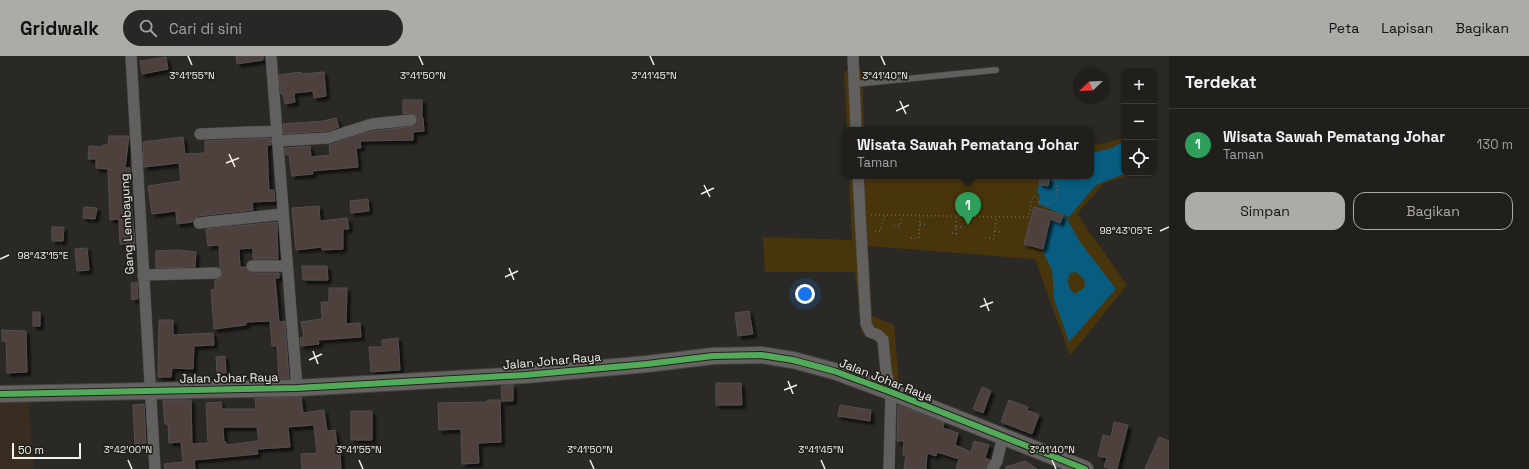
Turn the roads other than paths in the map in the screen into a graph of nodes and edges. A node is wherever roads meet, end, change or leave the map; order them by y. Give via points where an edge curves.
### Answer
1 (131, 56) edge
2 (271, 56) edge
3 (853, 56) edge
4 (996, 70) dead end
5 (855, 84) junction
6 (411, 120) dead end
7 (856, 127) edge
8 (200, 134) dead end
9 (277, 136) junction
10 (858, 179) edge
11 (283, 214) junction
12 (199, 223) dead end
13 (252, 266) dead end
14 (287, 266) junction
15 (216, 273) dead end
16 (143, 275) junction
17 (297, 388) junction
18 (149, 391) junction
19 (891, 392) junction
20 (0, 394) edge
21 (1003, 436) junction
22 (155, 469) edge
23 (889, 469) edge
24 (992, 469) edge
25 (1085, 469) edge

1 - 16 street, Gang Lembayung
2 - 9 street
3 - 5 street
4 - 5 lane
5 - 7 street
6 - 9 street via 372,124 328,138
8 - 9 street
9 - 11 street
10 - 19 street via 866,324 870,331 883,340
11 - 12 street
11 - 14 street
13 - 14 street
14 - 17 street
15 - 16 street
16 - 18 street, Gang Lembayung
17 - 18 street, Jalan Johar Raya
17 - 19 street, Jalan Johar Raya via 525,375 739,354 793,360 834,371
18 - 20 street, Jalan Johar Raya
18 - 22 street, Gang Lembayung
19 - 21 street, Jalan Johar Raya
19 - 23 street
21 - 24 street
21 - 25 street, Jalan Johar Raya

